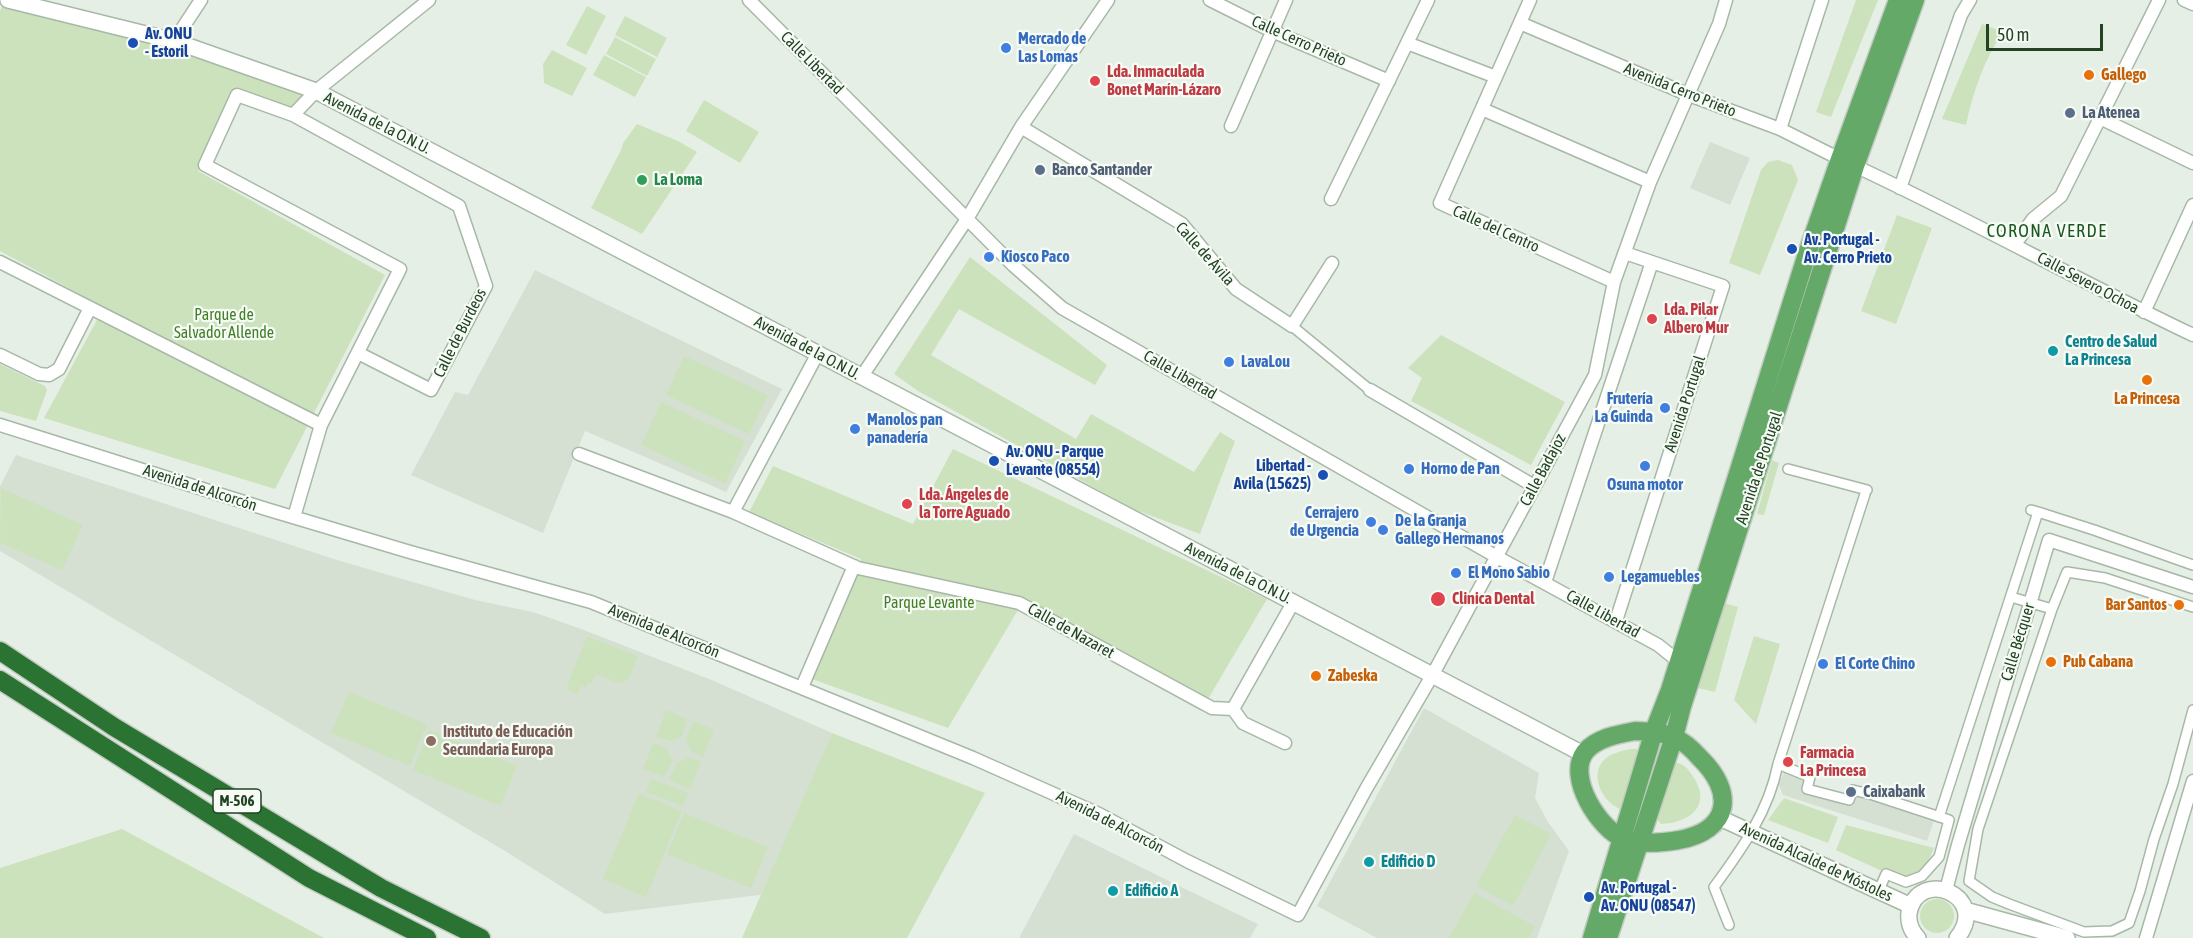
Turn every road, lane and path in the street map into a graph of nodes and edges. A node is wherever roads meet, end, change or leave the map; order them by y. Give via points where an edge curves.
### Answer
1 (8, 0) edge
2 (201, 0) edge
3 (429, 0) edge
4 (749, 0) edge
5 (1108, 0) edge
6 (1210, 0) edge
7 (1286, 0) edge
8 (1428, 0) edge
9 (1530, 0) edge
10 (1726, 0) edge
11 (1822, 0) edge
12 (1898, 0) edge
13 (1915, 0) edge
14 (1970, 0) edge
15 (2159, 0) edge
16 (2184, 0) edge
17 (2193, 4) edge
18 (1520, 23) junction
19 (1272, 31) junction
20 (174, 41) junction
21 (1407, 43) junction
22 (1496, 77) junction
23 (1389, 81) junction
24 (316, 91) junction
25 (1689, 95) junction
26 (1482, 109) junction
27 (293, 116) junction
28 (2100, 118) junction
29 (1231, 126) dead end
30 (1022, 127) junction
31 (1780, 129) junction
32 (1847, 162) junction
33 (2193, 163) edge
34 (1650, 182) junction
35 (1900, 188) junction
36 (1331, 199) dead end
37 (2193, 205) edge
38 (968, 219) junction
39 (2015, 244) junction
40 (1625, 253) junction
41 (0, 262) edge
42 (1652, 262) junction
43 (1332, 263) dead end
44 (1614, 282) junction
45 (90, 308) junction
46 (2144, 312) junction
47 (1292, 326) junction
48 (2193, 335) edge
49 (358, 353) junction
50 (818, 353) junction
51 (0, 355) edge
52 (861, 376) junction
53 (1370, 390) joint
54 (0, 425) edge
55 (321, 425) junction
56 (579, 454) dead end
57 (1788, 470) dead end
58 (1534, 486) junction
59 (733, 512) junction
60 (294, 517) junction
61 (1497, 556) junction
62 (2193, 565) edge
63 (854, 566) junction
64 (1545, 582) junction
65 (2193, 587) edge
66 (2011, 597) junction
67 (1294, 601) junction
68 (2030, 602) junction
69 (2193, 607) edge
70 (2052, 609) junction
71 (1616, 621) junction
72 (0, 651) edge
73 (1678, 661) junction
74 (1433, 674) junction
75 (0, 680) edge
76 (802, 687) junction
77 (1233, 709) junction
78 (2193, 710) edge
79 (1654, 731) junction
80 (1674, 737) junction
81 (1285, 743) dead end
82 (1583, 754) junction
83 (1778, 764) junction
84 (2193, 781) edge
85 (1720, 818) junction
86 (1944, 818) junction
87 (1964, 824) junction
88 (1978, 829) junction
89 (1751, 832) junction
90 (1631, 841) junction
91 (1879, 890) junction
92 (1946, 890) junction
93 (1911, 906) junction
94 (1965, 910) junction
95 (1298, 915) joint
96 (1729, 925) dead end
97 (427, 938) edge
98 (481, 938) edge
99 (1592, 938) edge
100 (1608, 938) edge
101 (1918, 938) edge
102 (1957, 938) edge
103 (2067, 938) edge
104 (2146, 938) edge

1 - 20 street, Avenida de la O.N.U.
2 - 20 street
3 - 24 street
4 - 38 street, Calle Libertad
5 - 30 street
6 - 19 street, Calle Cerro Prieto
7 - 19 street
8 - 21 street
9 - 18 street
10 - 25 street, Calle Badajoz
11 - 31 street
12 - 32 main road, Avenida de Portugal
13 - 32 main road, Avenida de Portugal
14 - 35 street via 1961,15
15 - 28 street
16 - 17 street
18 - 22 street
18 - 25 street, Avenida Cerro Prieto
19 - 23 street, Calle Cerro Prieto
19 - 29 street
20 - 24 street, Avenida de la O.N.U.
21 - 22 street
21 - 23 street
22 - 26 street
23 - 36 street
24 - 27 street
24 - 50 street, Avenida de la O.N.U.
25 - 31 street, Avenida Cerro Prieto
25 - 34 street, Calle Badajoz
26 - 34 street
26 - 44 street, Calle del Centro via 1440,203
27 - 49 street, Calle de Burdeos via 237,95 205,165 399,268
27 - 49 street, Calle de Burdeos via 459,206 486,286 431,390
28 - 33 street
28 - 39 street via 2061,196 2033,219
30 - 38 street
30 - 47 street, Calle de Ávila via 1182,224 1236,289
31 - 32 street, Avenida Cerro Prieto
32 - 35 street, Calle Severo Ochoa
32 - 73 main road, Avenida de Portugal
32 - 80 main road, Avenida de Portugal
34 - 40 street, Calle Badajoz
35 - 39 street, Calle Severo Ochoa
37 - 46 street
38 - 52 street
38 - 61 street, Calle Libertad via 1062,308
39 - 46 street, Calle Severo Ochoa
40 - 42 street, Avenida Portugal
40 - 44 street, Calle Badajoz
41 - 45 street
42 - 64 street, Calle Badajoz
42 - 71 street, Avenida Portugal via 1723,286
43 - 47 street
44 - 58 street, Calle Badajoz via 1595,375
45 - 51 street via 59,369 50,375 39,375
45 - 55 street
46 - 48 street, Calle Severo Ochoa
47 - 53 street
49 - 55 street, Calle de Burdeos
50 - 52 street, Avenida de la O.N.U.
50 - 59 street
52 - 67 street, Avenida de la O.N.U.
53 - 58 street
54 - 60 street, Avenida de Alcorcón
55 - 60 street, Calle de Burdeos
56 - 59 street, Calle de Nazaret
57 - 83 street via 1866,492
58 - 61 street, Calle Badajoz
59 - 63 street, Calle de Nazaret
60 - 76 street, Avenida de Alcorcón via 591,602
61 - 64 street, Calle Libertad
61 - 74 street, Calle Badajoz
62 - 66 street via 2035,511
63 - 76 street
63 - 77 street, Calle de Nazaret via 1019,603 1212,708
64 - 71 street, Calle Libertad
65 - 68 street, Calle Bécquer via 2049,540
66 - 68 street
66 - 86 street
67 - 74 street, Avenida de la O.N.U.
67 - 77 street
68 - 70 street
68 - 87 street, Calle Bécquer
69 - 70 street via 2105,578 2067,572
70 - 88 street
71 - 73 street, Calle Libertad
72 - 98 highway, M-506 via 114,727 381,888
73 - 79 main road, Avenida de Portugal
74 - 82 street, Avenida de la O.N.U.
74 - 95 street, Calle Badajoz
75 - 97 highway, M-506 via 309,878
76 - 95 street, Avenida de Alcorcón via 1099,814
77 - 81 street via 1243,723
78 - 88 street via 2129,923 2112,931 2084,932 1992,897 1969,881
79 - 80 main road, Avenida Alcalde de Móstoles
79 - 82 main road via 1617,734
79 - 90 main road, Avenida de Portugal
80 - 85 main road, Avenida Alcalde de Móstoles via 1691,749 1716,778 1722,795
80 - 90 main road, Avenida de Portugal
82 - 90 main road via 1580,773 1589,806 1602,821
83 - 86 street via 1810,777 1807,789 1849,800 1854,790
83 - 89 street via 1774,784
84 - 104 street
85 - 89 street, Avenida Alcalde de Móstoles
85 - 90 main road, Avenida Alcalde de Móstoles via 1713,826 1681,840
86 - 87 street
86 - 91 street via 1939,856 1922,876 1906,882 1886,874
87 - 88 street
87 - 92 street, Calle Bécquer
89 - 91 street, Avenida Alcalde de Móstoles
89 - 96 street via 1714,887
90 - 99 main road, Avenida de Portugal
90 - 100 main road, Avenida de Portugal
91 - 93 street, Avenida Alcalde de Móstoles
92 - 93 street via 1926,891
92 - 94 street via 1961,901
93 - 101 street via 1910,925
94 - 102 street via 1966,921
94 - 103 street

